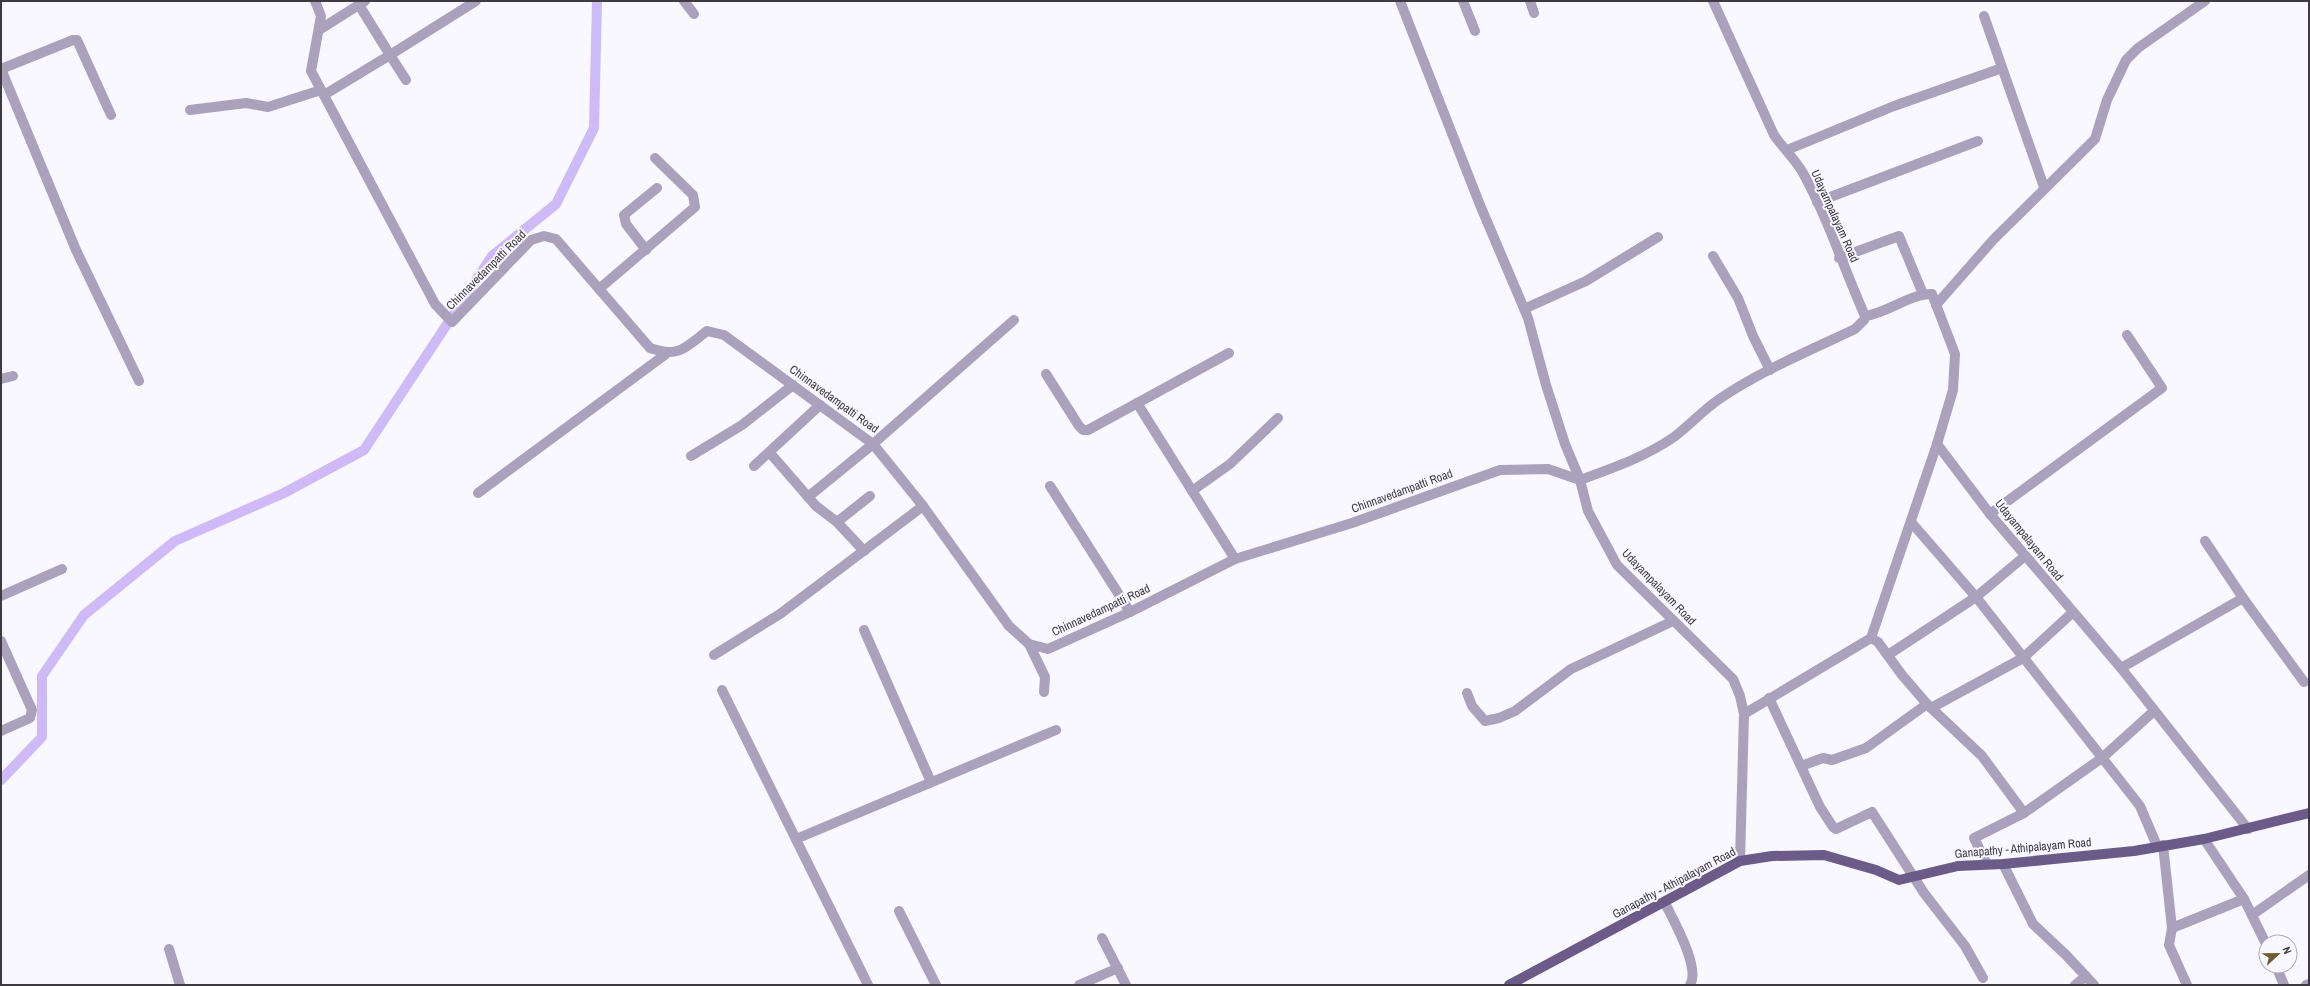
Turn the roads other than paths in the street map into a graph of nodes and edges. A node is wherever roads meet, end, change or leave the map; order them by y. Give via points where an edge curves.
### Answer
1 (315, 1) edge
2 (476, 1) edge
3 (684, 1) edge
4 (1400, 1) edge
5 (1463, 1) edge
6 (1530, 1) edge
7 (1713, 1) edge
8 (2205, 1) edge
9 (362, 3) edge
10 (1534, 12) dead end
11 (694, 14) dead end
12 (1984, 16) dead end
13 (319, 30) junction
14 (1474, 31) dead end
15 (390, 55) junction
16 (2002, 68) junction
17 (1, 69) edge
18 (406, 80) dead end
19 (323, 92) junction
20 (190, 110) dead end
21 (111, 115) dead end
22 (1978, 141) dead end
23 (1787, 150) junction
24 (655, 158) dead end
25 (2044, 187) junction
26 (657, 188) dead end
27 (1817, 202) junction
28 (1658, 237) dead end
29 (646, 250) junction
30 (1713, 256) dead end
31 (1839, 258) junction
32 (599, 289) junction
33 (1923, 294) junction
34 (1936, 305) junction
35 (1524, 309) junction
36 (1865, 316) junction
37 (1014, 320) dead end
38 (2127, 336) dead end
39 (1229, 353) dead end
40 (666, 354) junction
41 (1770, 370) junction
42 (1046, 374) dead end
43 (13, 376) dead end
44 (1, 379) edge
45 (139, 381) dead end
46 (793, 385) junction
47 (1137, 403) junction
48 (820, 405) junction
49 (1278, 418) dead end
50 (873, 444) junction
51 (1937, 444) junction
52 (770, 453) junction
53 (691, 456) dead end
54 (754, 466) dead end
55 (1580, 480) junction
56 (1050, 486) dead end
57 (1192, 491) junction
58 (478, 493) dead end
59 (870, 496) dead end
60 (808, 497) junction
61 (923, 506) junction
62 (1990, 514) junction
63 (837, 522) junction
64 (1911, 522) junction
65 (2205, 541) dead end
66 (864, 551) junction
67 (2025, 556) junction
68 (1235, 559) junction
69 (62, 569) dead end
70 (1, 596) edge
71 (1976, 597) junction
72 (2243, 598) junction
73 (1130, 612) junction
74 (2072, 612) junction
75 (1672, 621) junction
76 (864, 630) dead end
77 (1871, 638) junction
78 (1, 640) edge
79 (1029, 644) junction
80 (714, 655) dead end
81 (1888, 655) junction
82 (2023, 658) junction
83 (5, 662) edge
84 (2121, 668) junction
85 (2304, 682) dead end
86 (722, 690) dead end
87 (1044, 692) dead end
88 (1467, 693) dead end
89 (1769, 698) junction
90 (1929, 706) junction
91 (2154, 711) junction
92 (1744, 714) junction
93 (1056, 730) dead end
94 (1, 731) edge
95 (2102, 758) junction
96 (1801, 766) junction
97 (931, 782) junction
98 (2024, 813) junction
99 (2309, 813) edge
100 (2248, 829) junction
101 (796, 839) junction
102 (2204, 839) junction
103 (2160, 846) junction
104 (1740, 861) junction
105 (1987, 864) junction
106 (2003, 864) junction
107 (2309, 875) edge
108 (1914, 877) junction
109 (2244, 899) junction
110 (1665, 903) junction
111 (899, 911) dead end
112 (2252, 915) junction
113 (2172, 928) junction
114 (2261, 934) edge
115 (1102, 938) dead end
116 (169, 949) dead end
117 (1118, 968) junction
118 (2279, 974) edge
119 (2086, 976) junction
120 (1983, 978) dead end
121 (2309, 984) edge
122 (180, 985) edge
123 (868, 985) edge
124 (936, 985) edge
125 (1079, 985) edge
126 (1126, 985) edge
127 (1509, 985) edge
128 (1690, 985) edge
129 (2075, 985) edge
130 (2094, 985) edge
131 (2187, 985) edge
132 (2284, 985) edge
133 (2306, 985) edge

1 - 13 street, Chinnavedampatti Road via 321,16
2 - 15 street
3 - 11 street
4 - 35 street, Udayampalayam Road
5 - 14 street
6 - 10 street
7 - 23 street, Udayampalayam Road via 1774,135
8 - 25 street via 2138,48 2126,60 2106,100 2095,139
9 - 13 street
9 - 15 street
12 - 16 street
13 - 19 street, Chinnavedampatti Road via 311,70
15 - 18 street
15 - 19 street
16 - 23 street via 1894,106
16 - 25 street
17 - 21 street via 77,40
17 - 45 street via 76,250
19 - 20 street via 268,108 246,103
19 - 32 street, Chinnavedampatti Road via 435,304 452,322 531,240 544,236 556,239
22 - 27 street
23 - 27 street, Udayampalayam Road via 1803,173
24 - 29 street via 693,195 695,207
25 - 34 street
26 - 29 street via 624,215 626,224
27 - 31 street, Udayampalayam Road
28 - 35 street via 1586,281
29 - 32 street
30 - 41 street via 1738,298
31 - 33 street via 1899,236
31 - 36 street, Udayampalayam Road
32 - 40 street, Chinnavedampatti Road via 650,348
33 - 34 street via 1932,294
33 - 36 street via 1878,314
34 - 51 street via 1955,354 1953,390
35 - 55 street, Udayampalayam Road via 1558,422
36 - 41 street via 1855,329
37 - 50 street
38 - 62 street via 2162,388
39 - 47 street
40 - 46 street, Chinnavedampatti Road via 681,350 707,331 724,334
40 - 58 street
41 - 55 street via 1718,400 1693,418 1675,436 1655,449
42 - 47 street via 1083,430 1088,430
43 - 44 street
46 - 48 street, Chinnavedampatti Road
46 - 53 street via 742,425
47 - 57 street
48 - 50 street, Chinnavedampatti Road
48 - 52 street
49 - 57 street via 1230,464
50 - 60 street
50 - 61 street, Chinnavedampatti Road
51 - 62 street, Udayampalayam Road
51 - 64 street
52 - 54 street
52 - 60 street
55 - 68 street, Chinnavedampatti Road via 1548,469 1500,470 1438,490 1352,523
55 - 75 street, Udayampalayam Road via 1588,511 1616,565
56 - 73 street
57 - 68 street
59 - 63 street
60 - 63 street
61 - 66 street
61 - 79 street, Chinnavedampatti Road via 1009,626
62 - 67 street, Udayampalayam Road
63 - 66 street
64 - 71 street
64 - 77 street
65 - 72 street
66 - 80 street via 780,614
67 - 71 street
67 - 74 street, Udayampalayam Road
68 - 73 street, Chinnavedampatti Road
69 - 70 street
71 - 81 street
71 - 82 street
72 - 84 street
72 - 85 street
73 - 79 street, Chinnavedampatti Road via 1048,649
74 - 82 street
74 - 84 street, Udayampalayam Road
75 - 88 street via 1571,669 1515,711 1499,718 1485,721 1472,706
75 - 92 street, Udayampalayam Road via 1733,679
76 - 97 street
77 - 81 street via 1878,642
77 - 89 street
78 - 83 street
79 - 87 street via 1045,677
81 - 90 street
82 - 90 street
82 - 95 street
83 - 94 street via 32,710 30,718
84 - 91 street, Udayampalayam Road
86 - 101 street
89 - 92 street
89 - 96 street
90 - 96 street via 1866,748 1832,760 1823,758
90 - 98 street via 1982,756
91 - 95 street
91 - 100 street, Udayampalayam Road
92 - 104 street, Udayampalayam Road
93 - 97 street
95 - 98 street
95 - 103 street via 2140,806
96 - 108 street via 1820,807 1833,827 1836,828 1872,812
97 - 101 street
98 - 105 street via 1974,838
99 - 100 main road, Ganapathy - Athipalayam Road
100 - 102 main road, Ganapathy - Athipalayam Road
101 - 123 street
102 - 103 main road, Ganapathy - Athipalayam Road
102 - 109 street
103 - 106 main road, Ganapathy - Athipalayam Road via 2134,851
103 - 113 street
104 - 108 main road, Ganapathy - Athipalayam Road via 1772,856 1824,854 1876,870 1895,879
104 - 110 main road, Ganapathy - Athipalayam Road
105 - 106 main road, Ganapathy - Athipalayam Road
105 - 108 main road, Ganapathy - Athipalayam Road via 1958,866
106 - 119 street via 2033,924
107 - 112 street
108 - 120 street via 1965,946
109 - 112 street
109 - 113 street
110 - 127 main road, Ganapathy - Athipalayam Road via 1565,953
110 - 128 street via 1693,971
111 - 124 street
112 - 114 street
113 - 131 street via 2169,945
115 - 117 street
116 - 122 street
117 - 125 street
117 - 126 street
118 - 132 street
119 - 129 street
119 - 130 street
121 - 133 street

